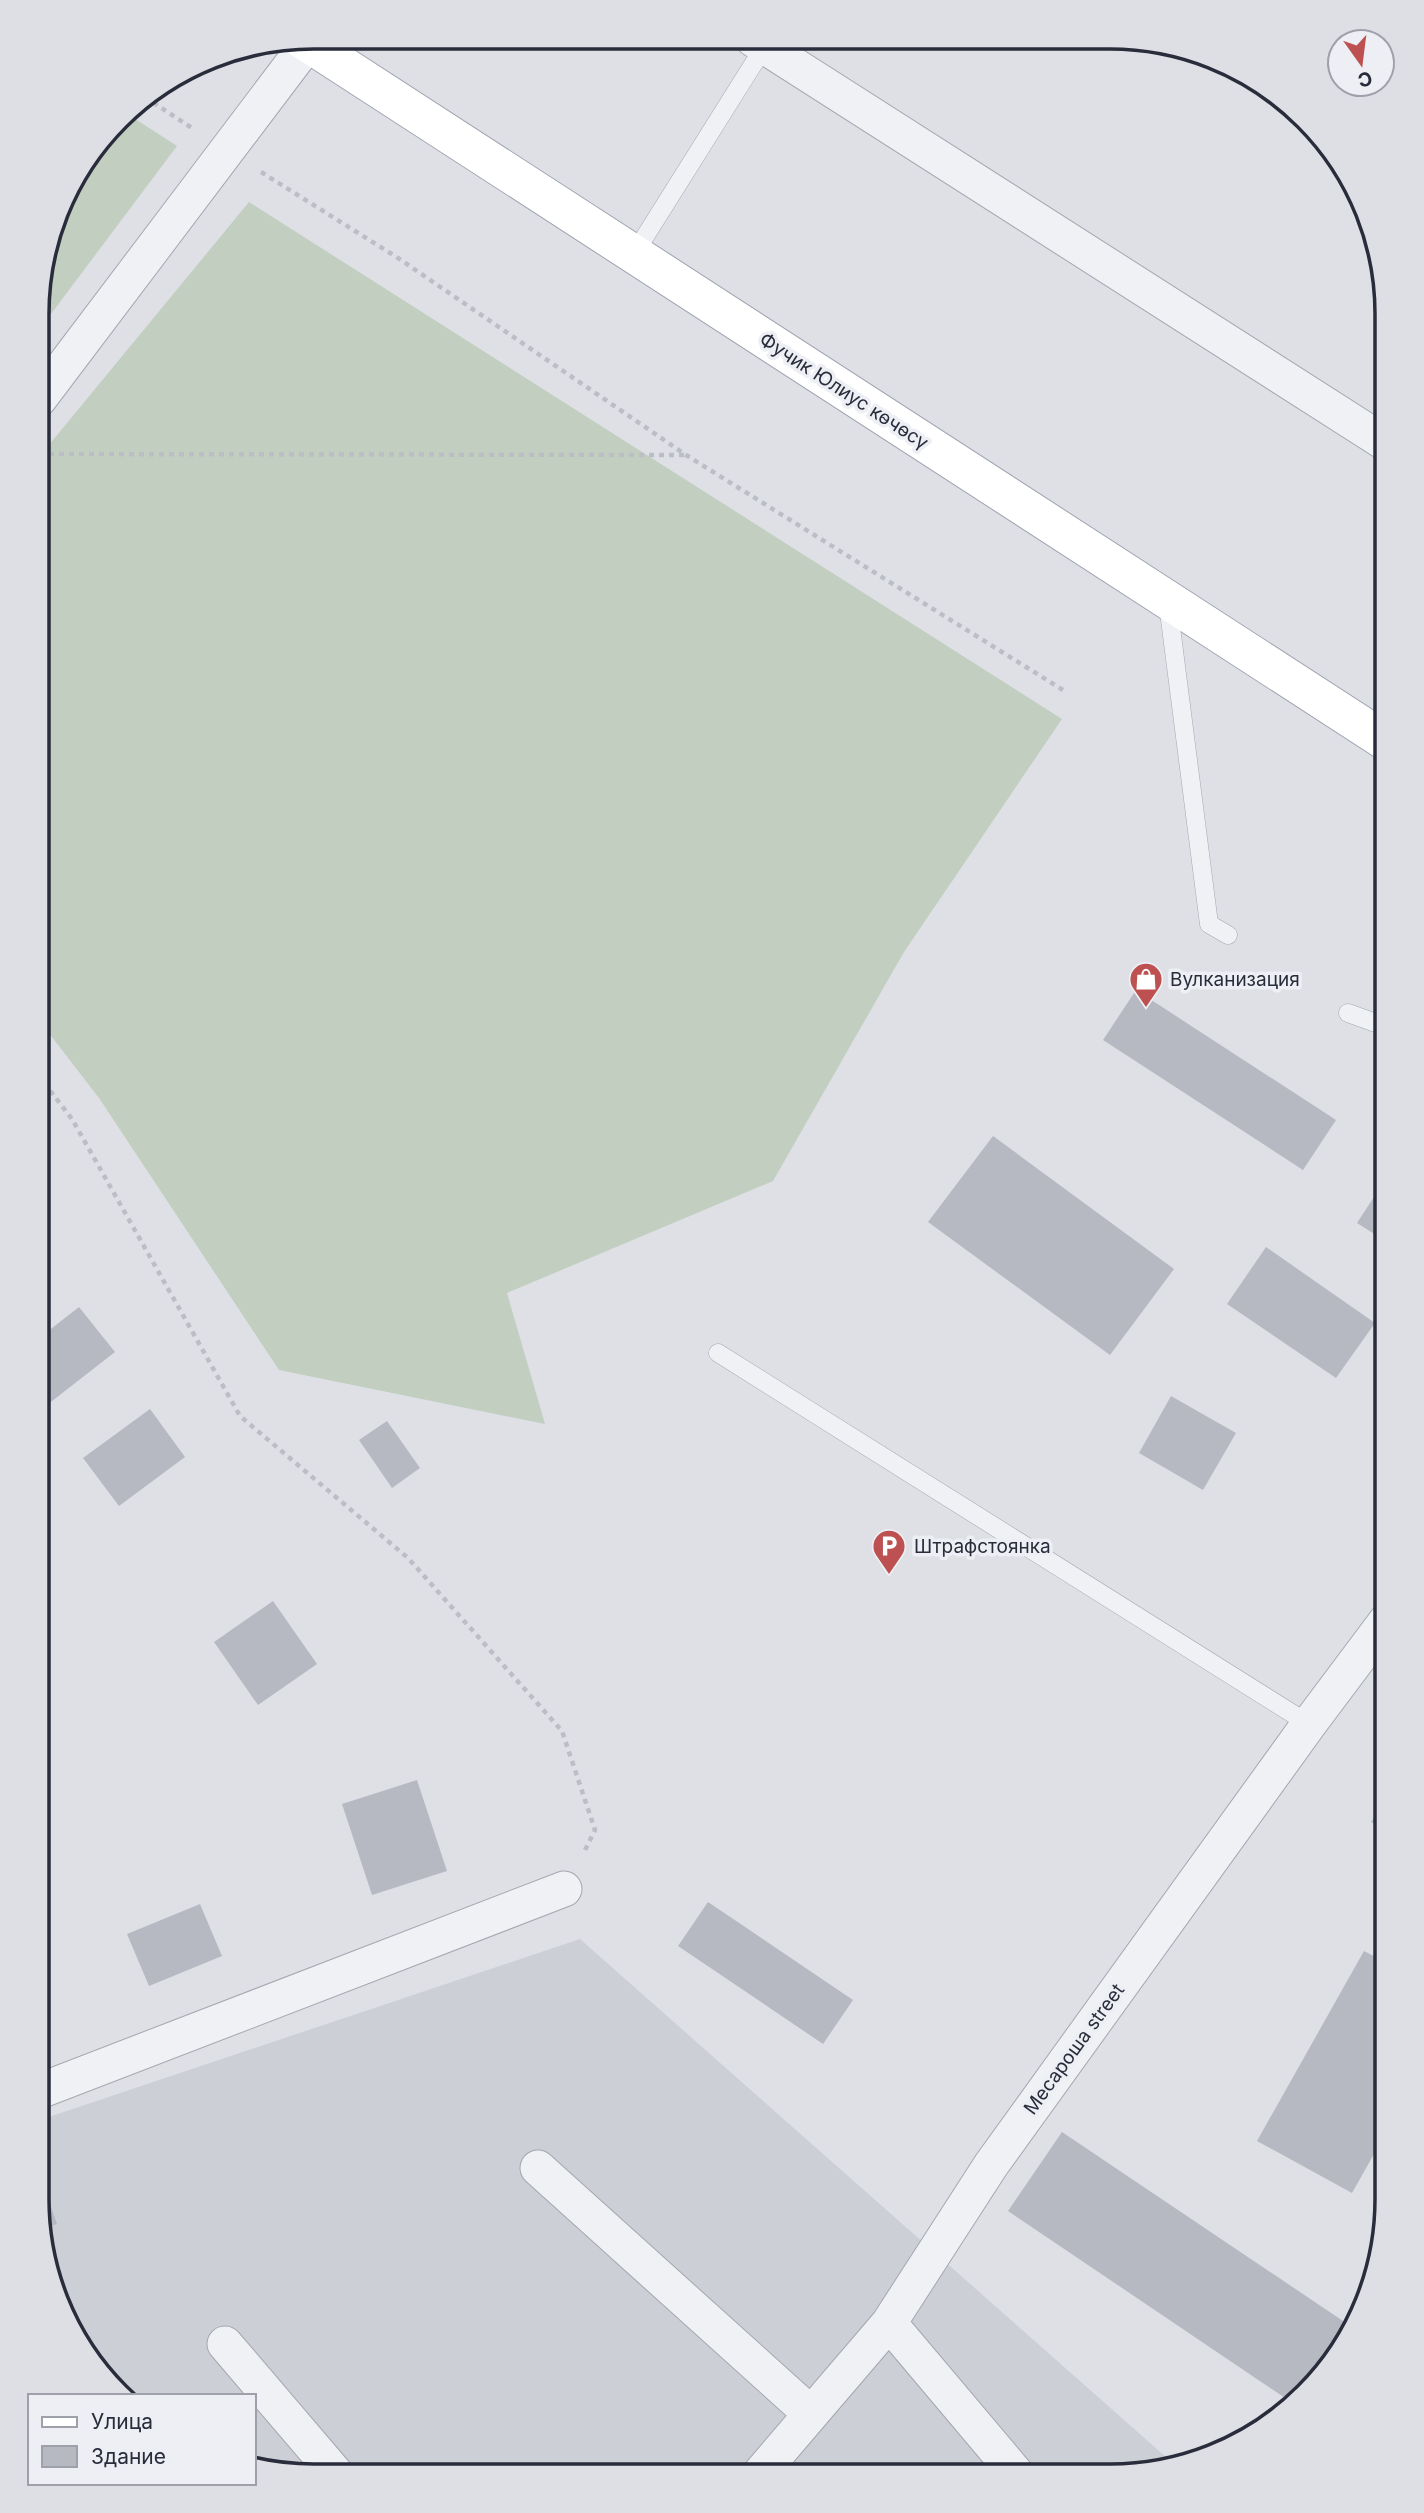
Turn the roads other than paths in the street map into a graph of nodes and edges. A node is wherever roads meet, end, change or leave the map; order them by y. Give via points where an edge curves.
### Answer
1 (317, 49) edge
2 (754, 49) edge
3 (767, 49) edge
4 (299, 50) edge
5 (634, 254) junction
6 (49, 386) edge
7 (1375, 436) edge
8 (1168, 600) junction
9 (1375, 734) edge
10 (1228, 935) dead end
11 (1348, 1013) dead end
12 (1375, 1023) edge
13 (718, 1353) dead end
14 (1375, 1636) edge
15 (1309, 1724) junction
16 (564, 1889) road end
17 (49, 2087) edge
18 (538, 2168) dead end
19 (889, 2323) junction
20 (225, 2344) dead end
21 (811, 2414) junction
22 (327, 2464) edge
23 (768, 2464) edge
24 (1008, 2464) edge

1 - 5 main road, Фучик Юлиус көчөсү
2 - 5 lane
3 - 7 street
4 - 6 street
5 - 8 main road, Фучик Юлиус көчөсү
8 - 9 main road, Фучик Юлиус көчөсү
8 - 10 lane via 1209,924
11 - 12 lane
13 - 15 lane
14 - 15 street, Месароша street
15 - 19 street, Месароша street via 991,2165
16 - 17 street
18 - 21 street
19 - 21 street, Месароша street
19 - 24 street
20 - 22 street
21 - 23 street, Месароша street

